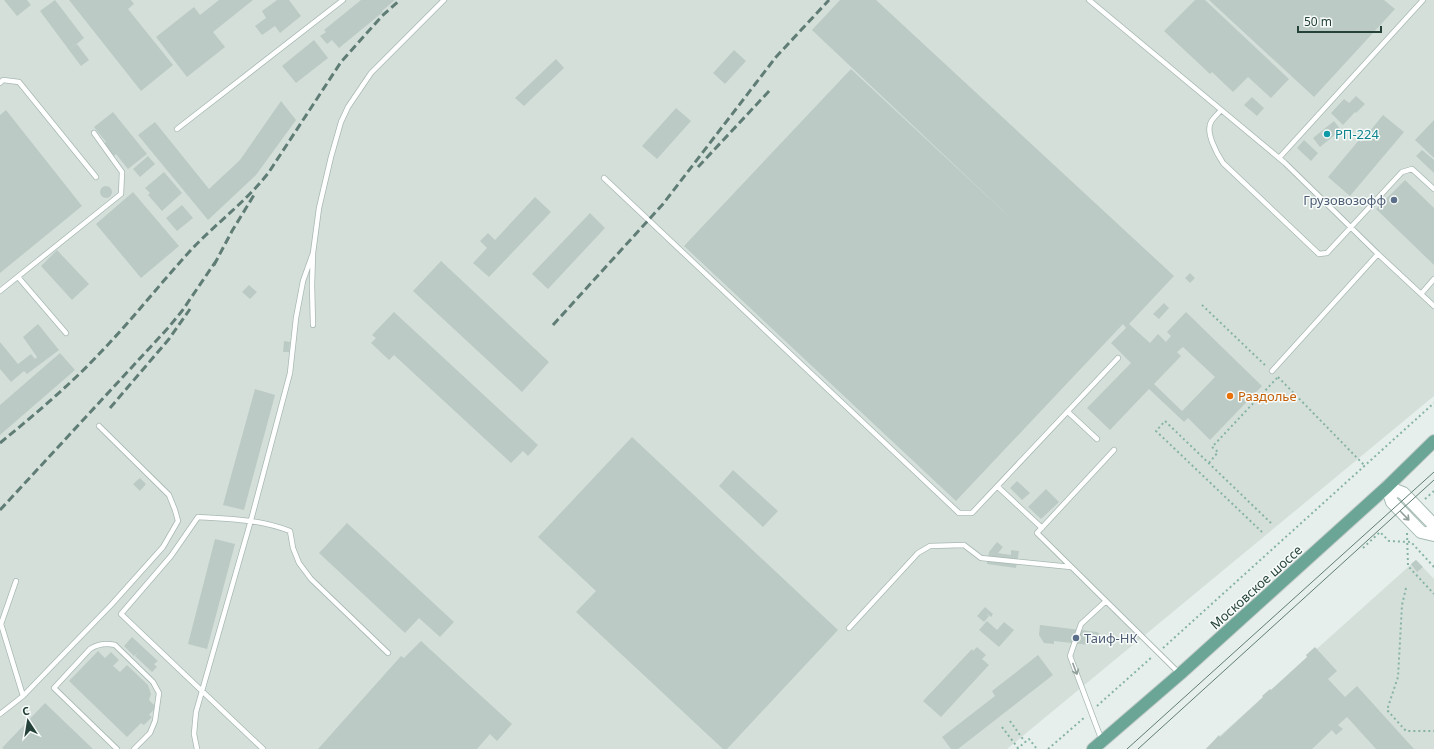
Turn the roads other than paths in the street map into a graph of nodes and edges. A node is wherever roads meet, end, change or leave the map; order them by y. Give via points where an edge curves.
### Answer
1 (342, 0) edge
2 (444, 0) edge
3 (1090, 0) edge
4 (1424, 0) edge
5 (0, 83) edge
6 (1221, 110) junction
7 (177, 129) dead end
8 (94, 133) dead end
9 (1280, 158) junction
10 (96, 177) dead end
11 (604, 178) dead end
12 (1434, 189) edge
13 (1351, 228) junction
14 (313, 253) junction
15 (1378, 254) junction
16 (18, 276) junction
17 (1434, 279) edge
18 (0, 291) edge
19 (1421, 294) junction
20 (1434, 306) edge
21 (313, 325) dead end
22 (66, 333) dead end
23 (1118, 358) dead end
24 (1272, 371) road end
25 (1068, 412) junction
26 (99, 426) dead end
27 (1097, 439) dead end
28 (1434, 441) edge
29 (1114, 450) dead end
30 (998, 487) junction
31 (1387, 487) junction
32 (251, 520) junction
33 (1042, 528) junction
34 (1434, 530) edge
35 (1434, 534) edge
36 (1071, 566) junction
37 (16, 581) dead end
38 (1106, 601) junction
39 (849, 628) dead end
40 (388, 653) dead end
41 (1180, 674) junction
42 (202, 691) junction
43 (23, 696) junction
44 (0, 714) edge
45 (1097, 745) edge
46 (117, 749) edge
47 (134, 749) edge
48 (197, 749) edge
49 (263, 749) edge

1 - 7 lane
2 - 14 lane via 371,73 343,117 330,157
3 - 6 lane
4 - 9 lane
5 - 10 lane via 3,80 19,82
6 - 9 lane
6 - 13 lane via 1210,123 1209,129 1215,152 1223,163 1319,254 1328,253
8 - 16 lane via 122,172 121,194
9 - 13 lane
11 - 30 lane via 959,513 972,513
12 - 13 lane via 1412,169 1402,172
13 - 15 lane
14 - 21 lane
14 - 32 lane via 303,281 290,373
15 - 19 lane
15 - 24 lane
16 - 18 lane
16 - 22 lane
17 - 19 lane
19 - 20 lane
23 - 25 lane
25 - 27 lane
25 - 30 lane
26 - 43 lane via 169,495 178,521 163,547
28 - 31 main road, Московское шоссе
29 - 33 lane
30 - 33 lane
31 - 34 street via 1403,493 1432,523
31 -> 35 street via 1392,502 1421,532
31 - 41 main road, Московское шоссе
32 - 40 lane via 290,532 298,563 311,579
32 - 42 lane
32 - 42 lane via 198,517 171,556 121,614
33 - 36 lane via 1037,533
36 - 38 lane
36 - 39 lane via 981,558 964,545 930,546 918,553
37 - 43 lane via 2,624
38 - 41 lane
38 -> 45 lane via 1082,624 1070,656 1091,711
41 - 45 main road, Московское шоссе
42 - 48 lane via 196,712 194,734
42 - 49 lane
43 - 44 lane
46 - 47 lane via 54,688 90,649 107,643 116,645 153,682 159,693 155,721 150,732

